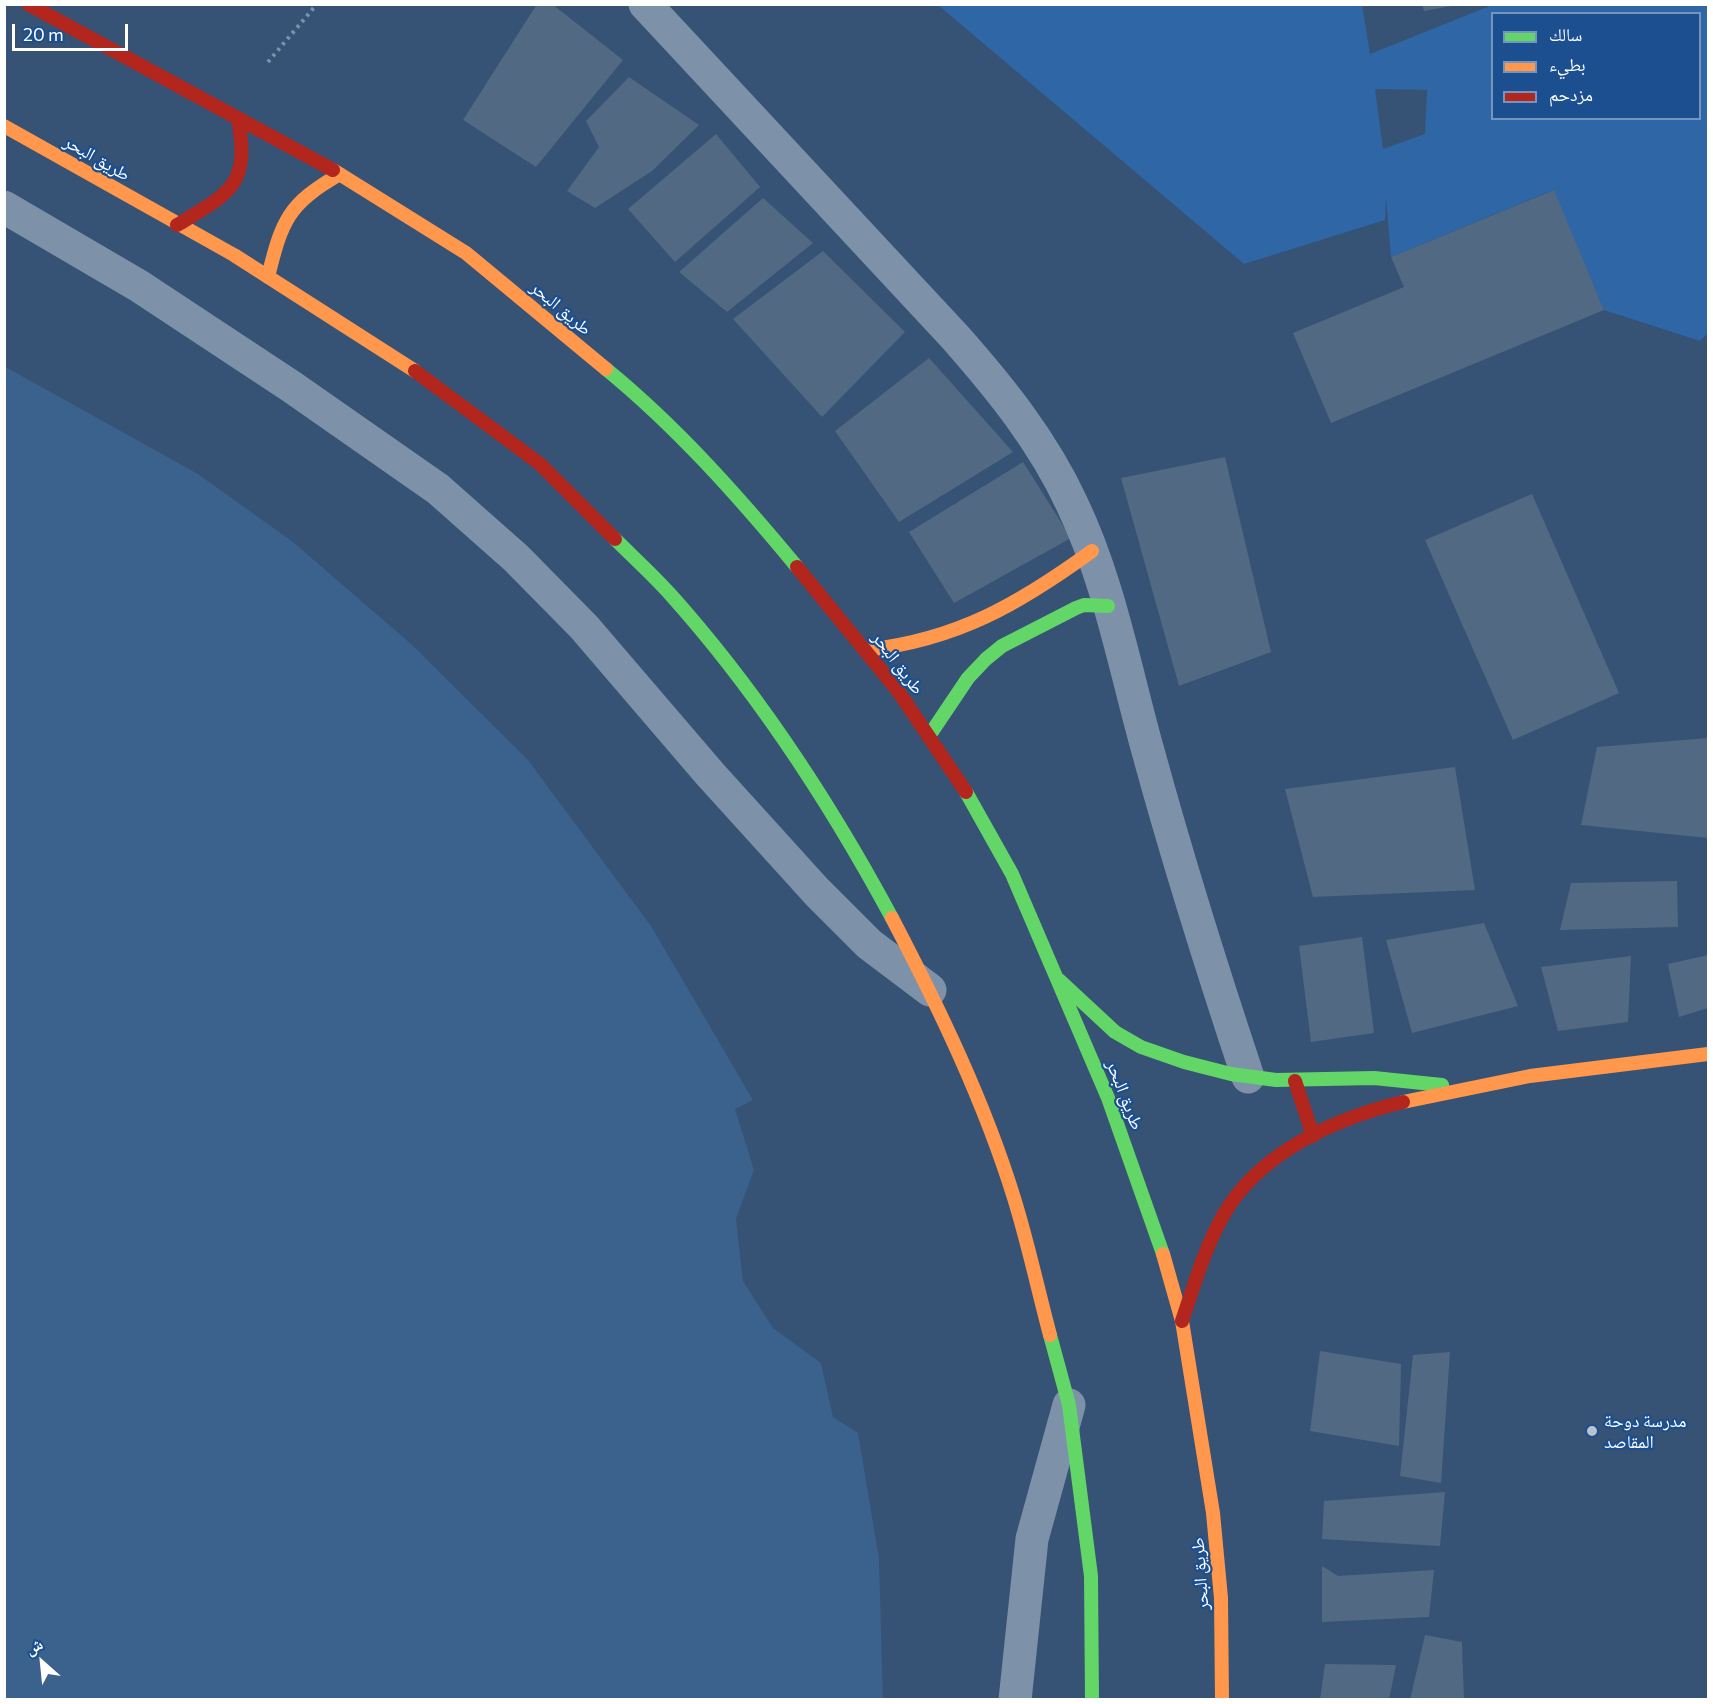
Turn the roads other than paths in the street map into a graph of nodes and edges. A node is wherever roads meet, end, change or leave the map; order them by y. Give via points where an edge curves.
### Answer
1 (28, 4) edge
2 (645, 4) edge
3 (238, 118) junction
4 (4, 126) edge
5 (340, 174) junction
6 (4, 207) edge
7 (177, 225) junction
8 (267, 276) junction
9 (1092, 551) junction
10 (1108, 606) junction
11 (866, 650) junction
12 (929, 736) junction
13 (1059, 980) junction
14 (930, 990) junction
15 (1708, 1054) edge
16 (1248, 1077) junction
17 (1295, 1081) junction
18 (1462, 1086) junction
19 (1313, 1136) junction
20 (1182, 1321) junction
21 (1069, 1405) junction
22 (1016, 1700) edge
23 (1092, 1700) edge
24 (1222, 1700) edge

1 - 3 main road, طريق البحر
2 - 9 street via 1003,392 1043,450 1072,502
3 - 5 main road, طريق البحر
3 - 7 main road via 244,165 234,185 224,196
4 - 7 main road, طريق البحر
5 - 8 main road via 317,187 289,212 280,225
5 - 11 main road, طريق البحر via 466,253 639,396 749,509
6 - 14 street via 139,286 438,489 516,558 584,627 710,774 869,944
7 - 8 main road, طريق البحر
8 - 14 main road, طريق البحر via 419,373 540,464 670,594 761,708 850,840
9 - 10 street
9 - 11 main road via 1056,578 971,624 916,643
10 - 12 main road via 1076,608 1002,646 968,678
10 - 16 street via 1167,820
11 - 12 main road, طريق البحر
12 - 13 main road, طريق البحر via 994,837
13 - 16 main road via 1123,1037 1150,1050
13 - 20 main road, طريق البحر via 1126,1148
14 - 21 main road, طريق البحر via 974,1090 1014,1198
15 - 18 main road
16 - 17 main road
17 - 18 main road via 1373,1078
17 - 19 main road
18 - 19 main road via 1386,1108
19 - 20 main road via 1265,1163 1245,1183 1211,1237
20 - 24 main road, طريق البحر via 1213,1513 1221,1598
21 - 22 street via 1032,1539
21 - 23 main road, طريق البحر via 1091,1576

